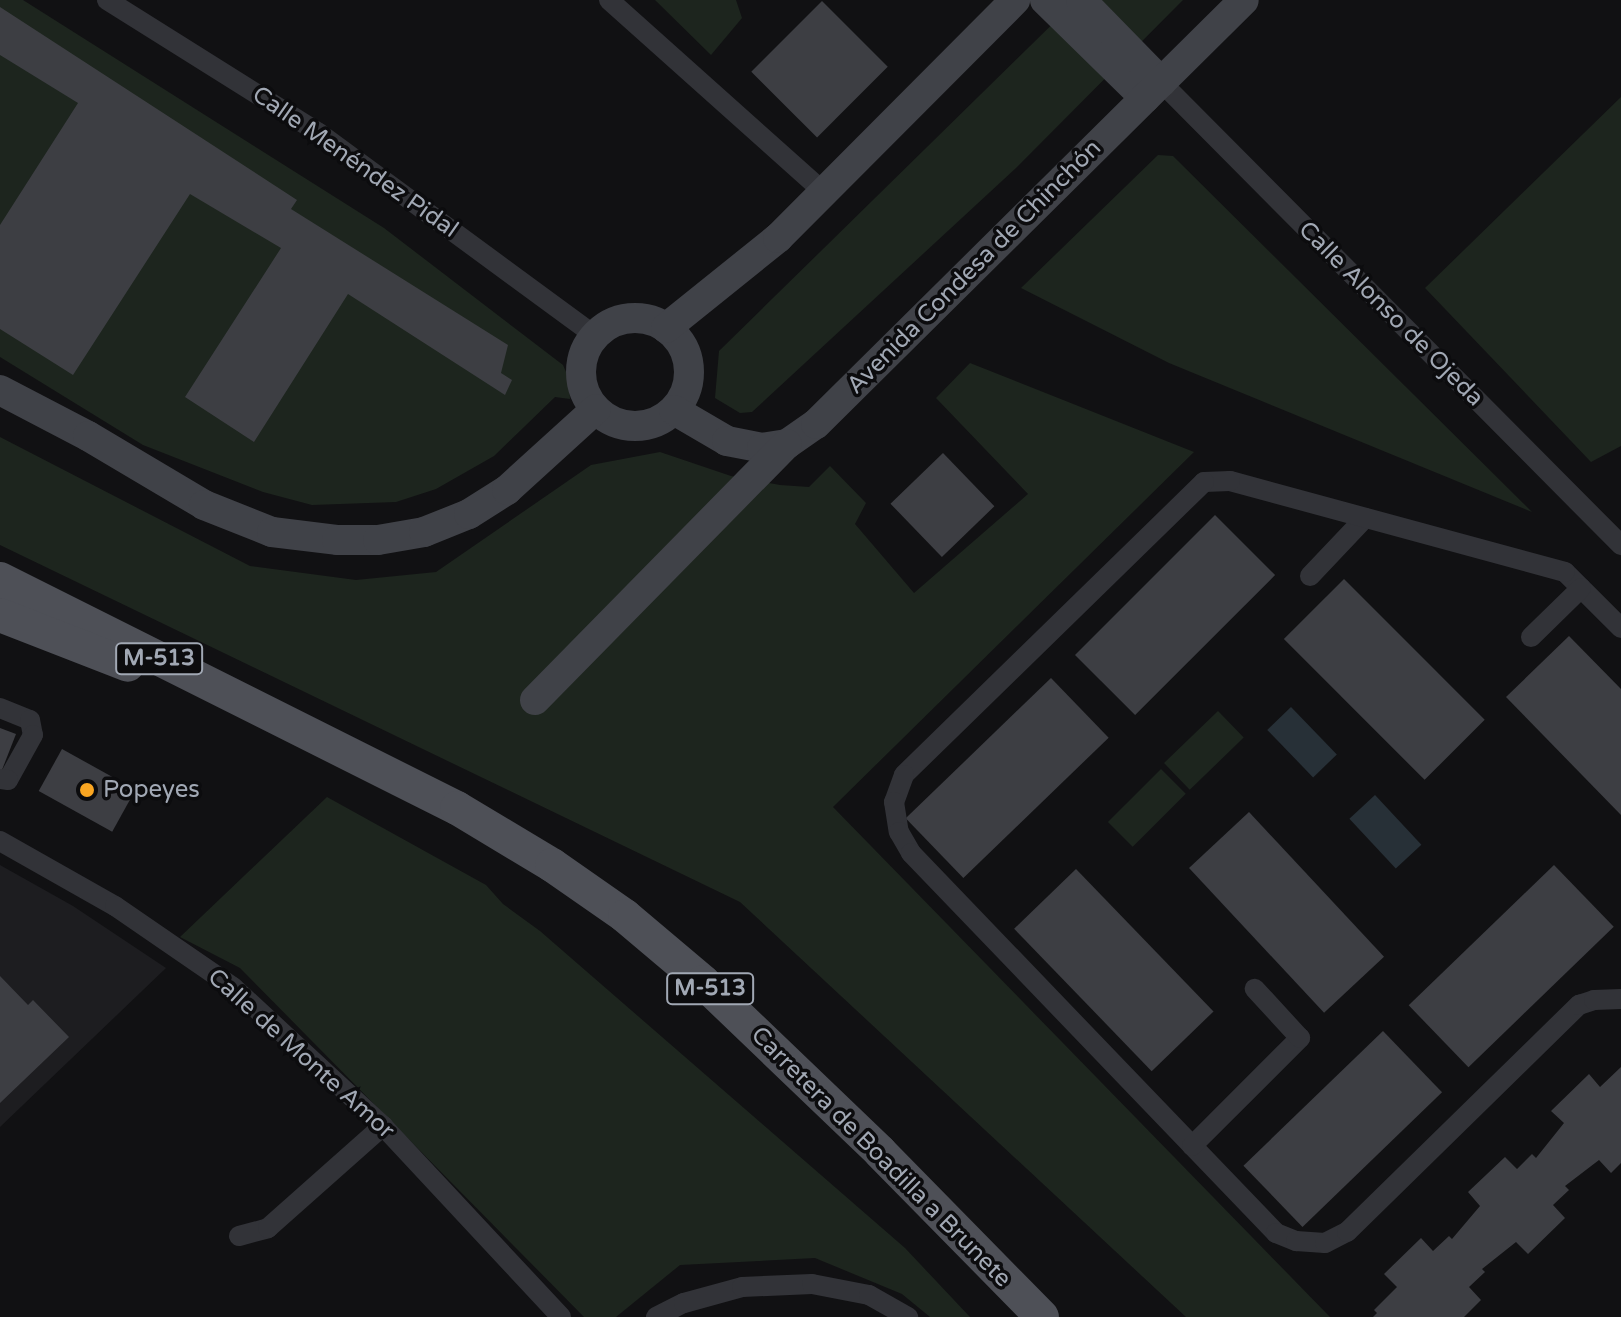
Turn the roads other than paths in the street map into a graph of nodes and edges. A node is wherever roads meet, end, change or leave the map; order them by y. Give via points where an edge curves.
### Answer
1 (107, 0) edge
2 (609, 0) edge
3 (1015, 0) edge
4 (1045, 0) edge
5 (1081, 0) edge
6 (1244, 0) edge
7 (1153, 90) junction
8 (824, 192) junction
9 (666, 328) junction
10 (595, 336) junction
11 (0, 390) edge
12 (596, 409) junction
13 (674, 410) junction
14 (787, 444) junction
15 (1365, 518) junction
16 (1621, 545) edge
17 (1310, 576) dead end
18 (0, 579) edge
19 (1581, 588) junction
20 (0, 615) edge
21 (1621, 628) edge
22 (1531, 637) dead end
23 (535, 700) dead end
24 (0, 708) edge
25 (319, 739) junction
26 (0, 779) edge
27 (0, 841) edge
28 (1255, 989) dead end
29 (1621, 999) edge
30 (383, 1126) junction
31 (1192, 1146) junction
32 (239, 1236) dead end
33 (561, 1317) edge
34 (656, 1317) edge
35 (908, 1317) edge
36 (1042, 1317) edge

1 - 10 street, Calle Menéndez Pidal via 319,133
2 - 8 street
3 - 8 street
4 - 7 street
5 - 7 street
6 - 7 street, Avenida Condesa de Chinchón
7 - 14 street, Avenida Condesa de Chinchón via 816,424
7 - 16 street, Calle Alonso de Ojeda
8 - 9 street via 778,238
9 - 10 street via 637,318 607,326
9 - 13 street via 678,339 689,367 683,398
10 - 12 street via 581,365 587,396
11 - 12 street via 204,505 272,532 337,540 424,532 469,514 507,490
12 - 13 street via 610,420 635,426
13 - 14 street via 727,441 762,448
14 - 23 street, Avenida Condesa de Chinchón
15 - 17 street
15 - 19 street via 1565,572
15 - 31 street via 1230,481 1204,482 904,775 894,802 899,832 911,853
18 - 25 main road, Carretera de Boadilla a Brunete / M-513
19 - 21 street
19 - 22 street
20 - 25 main road, Carretera de Boadilla a Brunete / M-513
24 - 26 street via 30,720 33,735 8,780
25 - 36 main road, Carretera de Boadilla a Brunete / M-513 via 457,808 625,916 703,982 847,1120
27 - 30 street, Calle de Monte Amor via 115,906 233,987
28 - 31 street via 1300,1038
29 - 31 street via 1579,1005 1347,1232 1325,1243 1276,1233
30 - 32 street via 268,1228
30 - 33 street, Calle de Monte Amor
34 - 35 street via 742,1287 812,1284 869,1295

